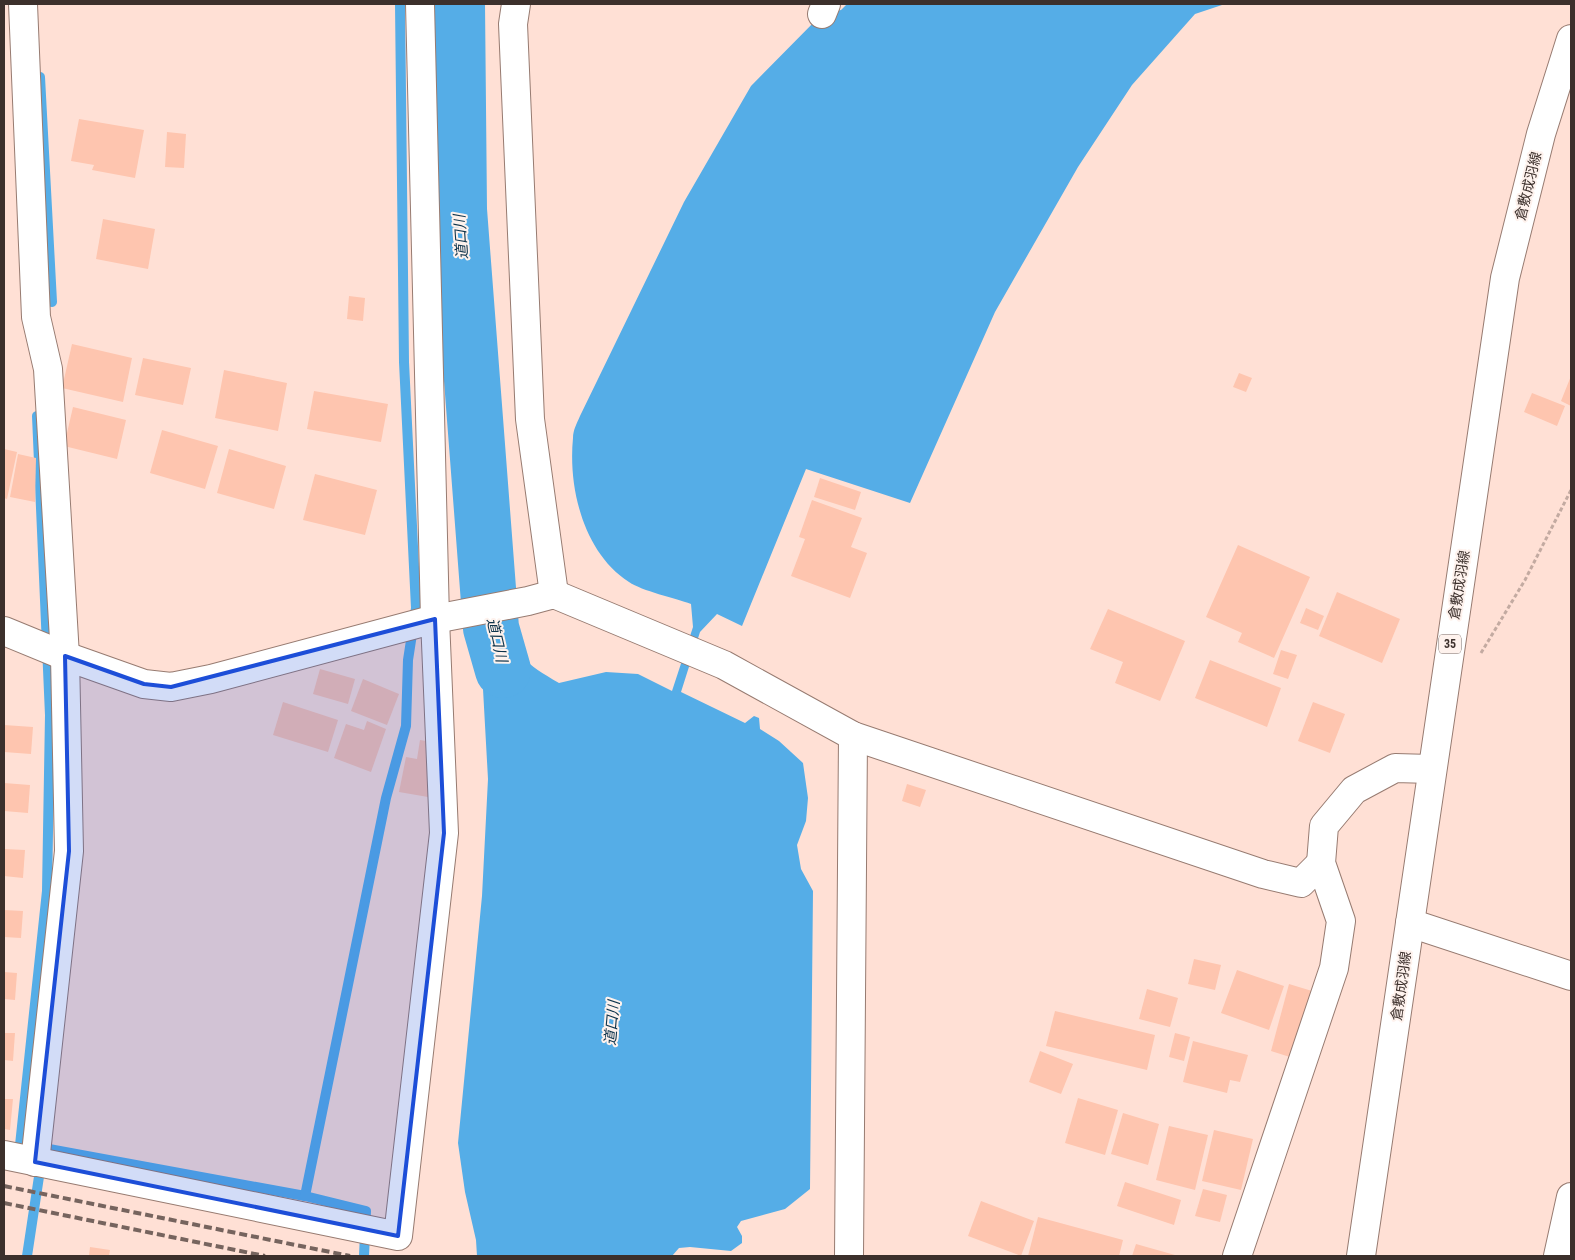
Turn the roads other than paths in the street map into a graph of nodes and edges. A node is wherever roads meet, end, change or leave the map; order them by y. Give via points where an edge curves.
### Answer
1 (24, 4) edge
2 (420, 4) edge
3 (516, 4) edge
4 (1571, 39) edge
5 (554, 594) junction
6 (420, 622) junction
7 (4, 631) edge
8 (53, 651) junction
9 (852, 736) junction
10 (1431, 769) junction
11 (1321, 863) junction
12 (1410, 923) junction
13 (1571, 976) edge
14 (35, 1153) junction
15 (4, 1155) edge
16 (1571, 1197) edge
17 (849, 1256) edge
18 (1237, 1256) edge
19 (1361, 1256) edge
20 (1558, 1256) edge

1 - 8 street via 36,317 48,369
2 - 6 street
3 - 5 street via 513,24 530,419
4 - 10 street, 倉敷成羽線 / 35 via 1541,134 1505,278
5 - 6 street
5 - 9 street via 724,665
6 - 8 street via 171,688 144,684
6 - 14 street via 444,833 398,1236
7 - 8 street
8 - 14 street via 69,851
9 - 11 street via 1263,874 1301,883
9 - 17 street
10 - 11 street via 1395,768 1354,790 1324,826
10 - 12 street, 倉敷成羽線 / 35
11 - 18 street via 1341,921 1334,968
12 - 13 street
12 - 19 street, 倉敷成羽線 / 35
14 - 15 street
16 - 20 street

